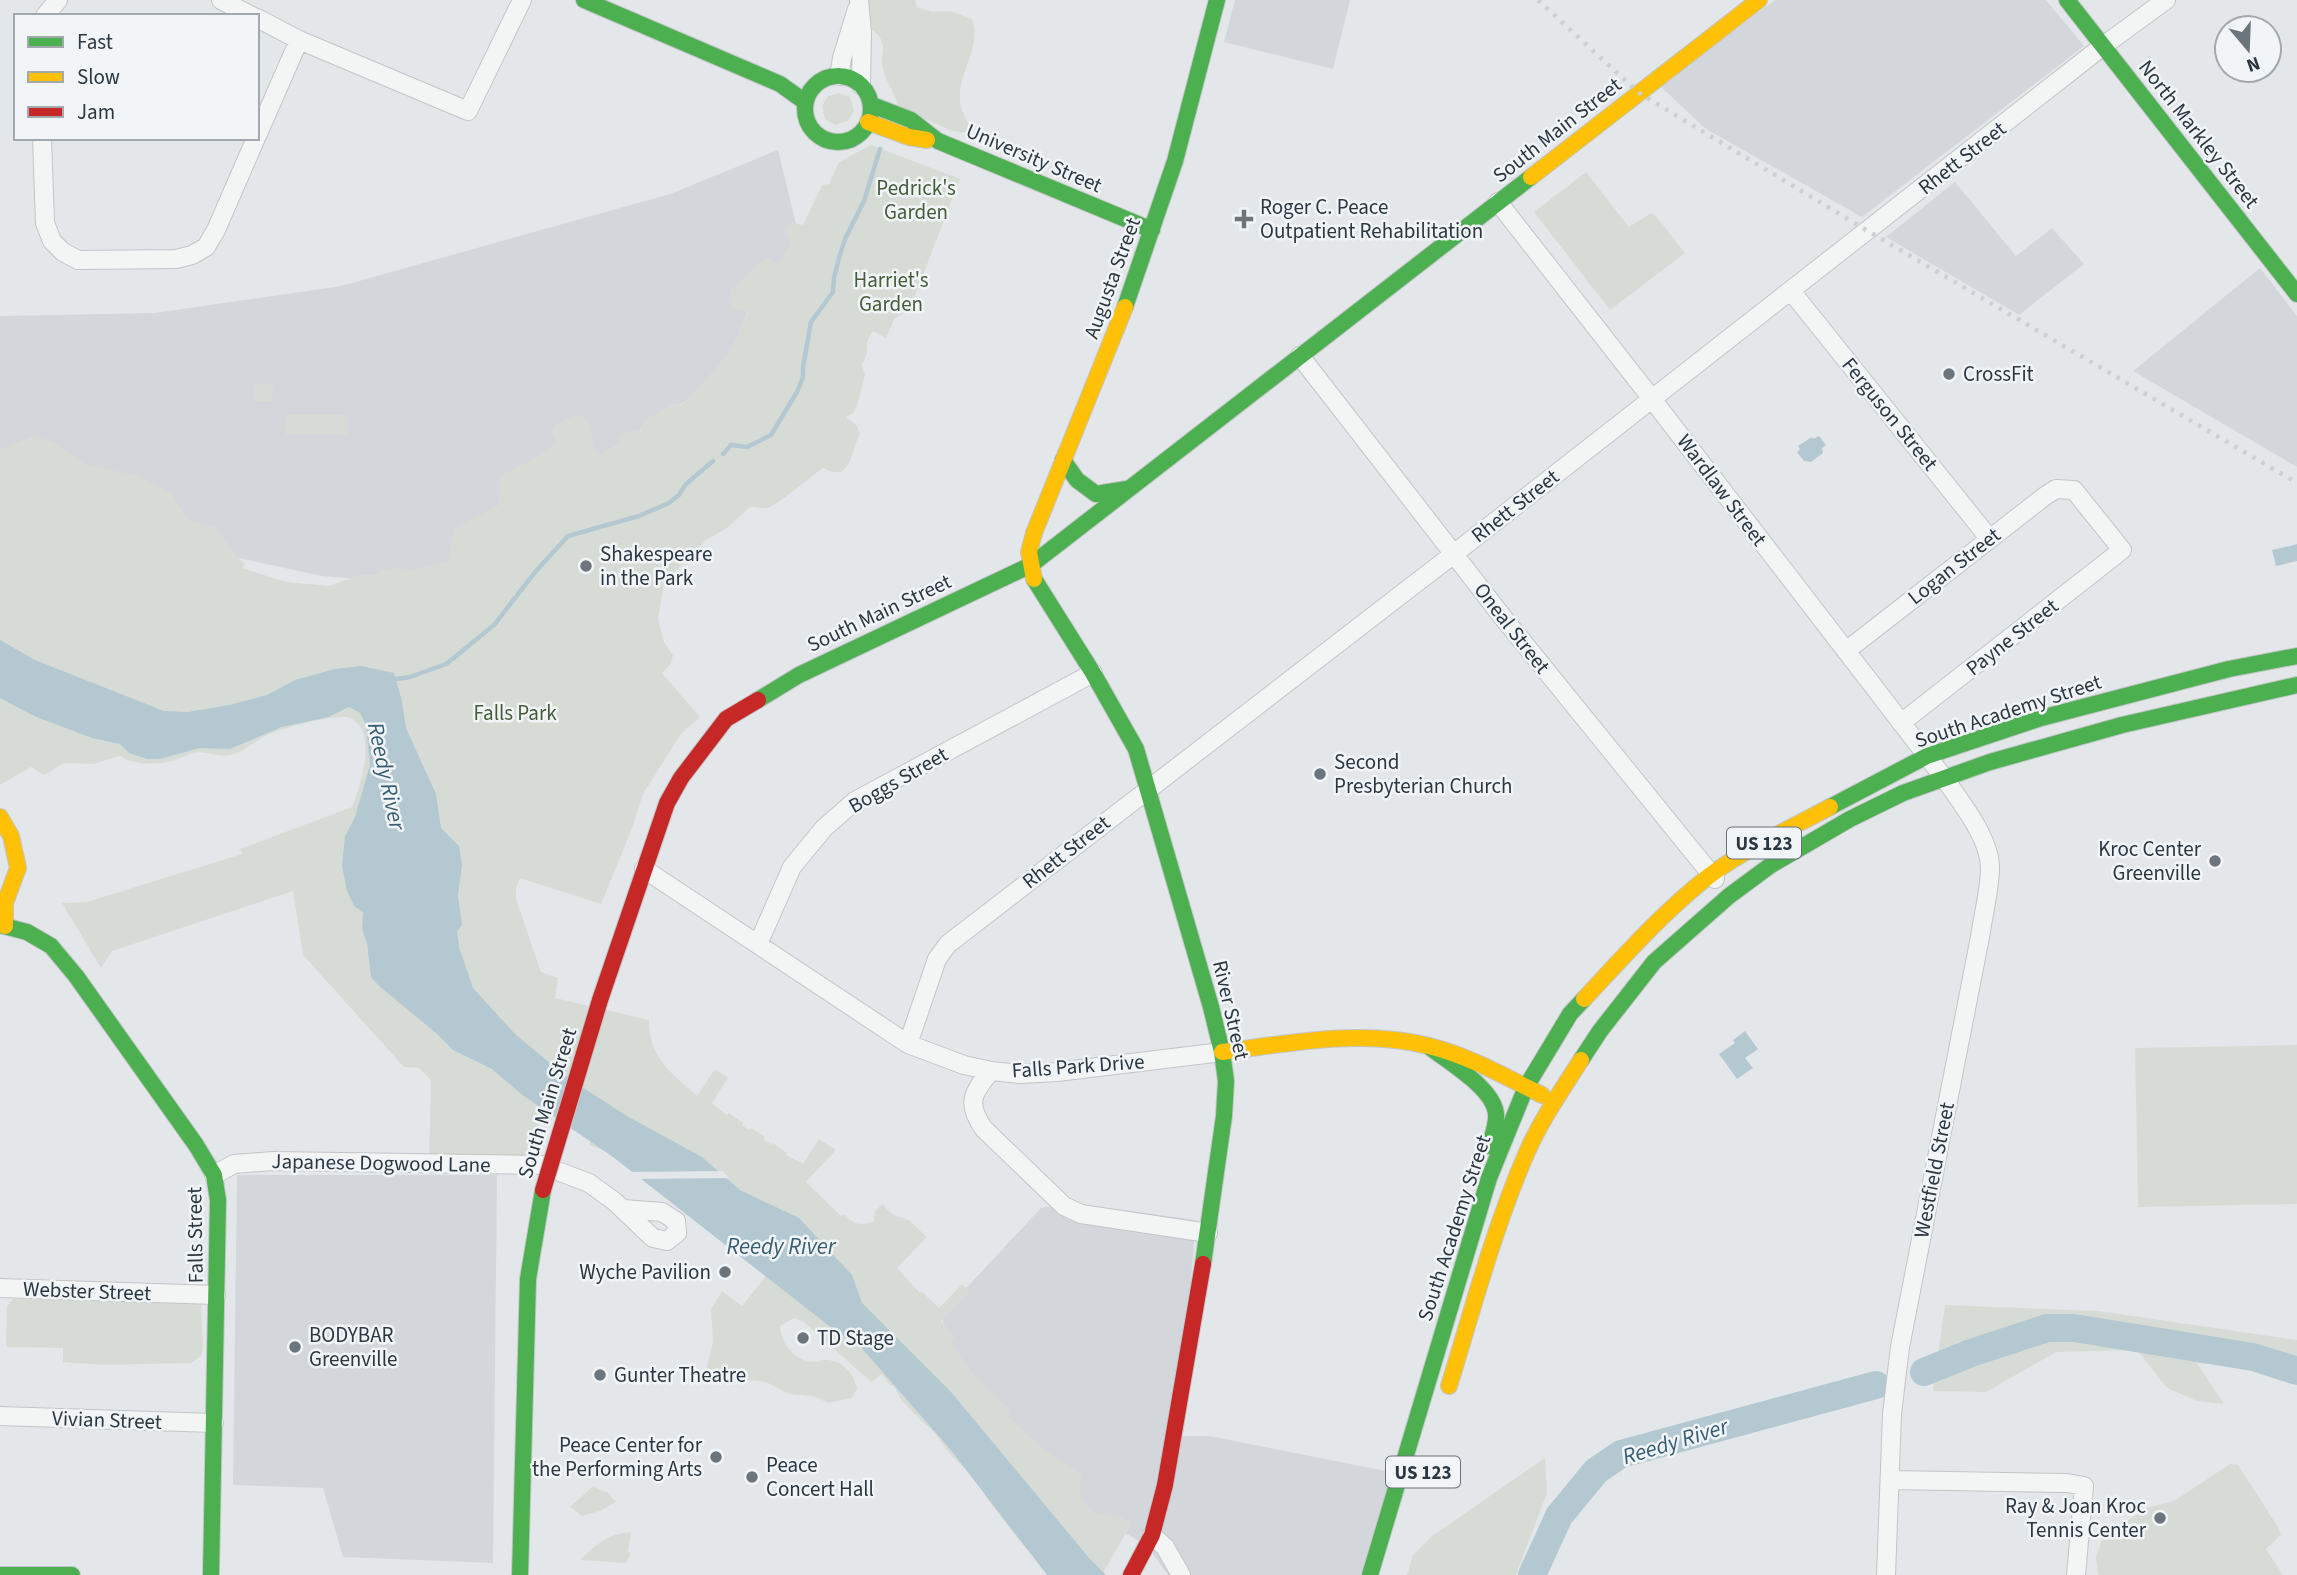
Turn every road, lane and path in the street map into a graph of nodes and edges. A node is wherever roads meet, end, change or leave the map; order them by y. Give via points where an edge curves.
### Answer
1 (221, 0) edge
2 (522, 0) edge
3 (584, 0) edge
4 (1217, 0) edge
5 (1759, 0) edge
6 (2067, 0) edge
7 (2166, 0) edge
8 (859, 3) edge
9 (248, 14) edge
10 (259, 19) edge
11 (299, 40) junction
12 (2103, 46) junction
13 (839, 75) junction
14 (819, 81) junction
15 (780, 84) junction
16 (861, 85) junction
17 (805, 102) junction
18 (872, 105) junction
19 (868, 122) junction
20 (259, 132) edge
21 (42, 140) edge
22 (256, 140) edge
23 (938, 141) junction
24 (1498, 202) junction
25 (1152, 230) junction
26 (1791, 291) junction
27 (2297, 294) edge
28 (1300, 356) junction
29 (1652, 399) junction
30 (1063, 460) junction
31 (1130, 489) junction
32 (1989, 538) junction
33 (2122, 550) joint
34 (1455, 553) junction
35 (1031, 565) junction
36 (1846, 651) junction
37 (2297, 656) edge
38 (1093, 673) junction
39 (2297, 685) edge
40 (1901, 723) junction
41 (1927, 756) junction
42 (1944, 778) junction
43 (1149, 788) junction
44 (0, 817) edge
45 (644, 869) junction
46 (1711, 875) junction
47 (1729, 896) junction
48 (3, 926) edge
49 (758, 944) junction
50 (908, 1044) junction
51 (1428, 1046) junction
52 (1222, 1052) junction
53 (991, 1071) junction
54 (1526, 1087) junction
55 (1555, 1101) junction
56 (214, 1175) junction
57 (1489, 1178) junction
58 (623, 1209) dead end
59 (1208, 1233) junction
60 (0, 1289) edge
61 (216, 1295) junction
62 (1443, 1407) dead end
63 (0, 1416) edge
64 (214, 1423) junction
65 (1891, 1480) junction
66 (1152, 1535) junction
67 (0, 1575) edge
68 (72, 1575) edge
69 (211, 1575) edge
70 (520, 1575) edge
71 (1131, 1575) edge
72 (1181, 1575) edge
73 (1370, 1575) edge
74 (1886, 1575) edge
75 (2076, 1575) edge

1 - 9 street
2 - 11 street via 468,111
3 - 15 main road
4 - 25 main road, Augusta Street via 1187,120
5 - 24 main road, South Main Street
6 - 12 main road, North Markley Street
7 - 12 street, Rhett Street
8 - 13 street
8 - 16 street
10 - 11 street
11 - 20 street
12 - 26 street, Rhett Street
12 - 27 main road, North Markley Street
13 - 14 main road
13 - 16 main road
14 - 15 main road
14 - 17 main road
15 - 17 main road
16 - 18 main road
17 - 19 main road via 808,126 824,140 851,139
18 - 19 main road
18 - 23 main road, University Street via 911,120
19 - 23 main road, University Street via 909,137
21 - 22 street via 45,223 52,241 78,260 176,259 206,247
23 - 25 main road, University Street
24 - 28 main road, South Main Street
24 - 29 street, Wardlaw Street
25 - 30 main road, Augusta Street
26 - 29 street, Rhett Street
26 - 32 street, Ferguson Street
28 - 31 main road, South Main Street
28 - 34 street, Oneal Street
29 - 34 street, Rhett Street
29 - 36 street, Wardlaw Street
30 - 31 main road via 1077,480 1096,494
30 - 35 main road, Augusta Street via 1034,533
31 - 35 main road, South Main Street
32 - 33 street, Logan Street via 2056,489 2066,488 2081,496
32 - 36 street, Logan Street
33 - 40 street, Payne Street
34 - 43 street, Rhett Street
34 - 46 street, Oneal Street
35 - 38 main road, River Street via 1035,582
35 - 45 main road, South Main Street via 799,675 726,719 667,803
36 - 40 street, Wardlaw Street
37 - 41 main road, South Academy Street / US 123 via 2041,718
38 - 43 main road, River Street via 1136,750
38 - 49 street, Boggs Street via 855,801 824,828 792,867
39 - 42 main road, South Academy Street / US 123 via 2122,725
40 - 41 street, Wardlaw Street
41 - 42 street, Wardlaw Street
41 - 46 main road, South Academy Street / US 123
42 - 47 main road, South Academy Street / US 123 via 1850,819 1771,865
42 - 65 street, Westfield Street via 1976,827 1991,869 1902,1337 1892,1414
43 - 50 street, Rhett Street via 948,944 937,959
43 - 52 main road, River Street
44 - 48 main road via 11,836 18,868 5,903
45 - 49 street, Falls Park Drive
45 - 70 main road, South Main Street, bridge via 543,1191 528,1279
46 - 47 street, Oneal Street
46 - 54 main road, South Academy Street / US 123 via 1656,922 1570,1014
47 - 55 main road, South Academy Street / US 123 via 1645,972
48 - 56 main road, Falls Street via 27,932 51,946
49 - 50 street, Falls Park Drive
50 - 53 street, Falls Park Drive
51 - 52 main road, Falls Park Drive via 1345,1040
51 - 54 main road, Falls Park Drive via 1469,1059
51 - 57 main road via 1492,1099 1496,1120
52 - 53 street, Falls Park Drive via 1057,1072
52 - 59 main road, River Street via 1224,1116
53 - 59 street via 974,1097 975,1116 1072,1211
54 - 55 main road, Falls Park Drive
54 - 57 main road, South Academy Street / US 123
55 - 62 main road, South Academy Street / US 123 via 1528,1150 1503,1215
56 - 58 street, Japanese Dogwood Lane via 234,1164 272,1161 542,1165 589,1184
56 - 61 main road, Falls Street via 218,1200
57 - 73 main road, South Academy Street / US 123
59 - 66 main road, River Street via 1166,1485
60 - 61 street, Webster Street
61 - 64 main road, Falls Street
63 - 64 street, Vivian Street
64 - 69 main road, Falls Street
65 - 74 street, Westfield Street
65 - 75 street via 2084,1486
66 - 71 main road, River Street
66 - 72 street
67 - 68 main road

